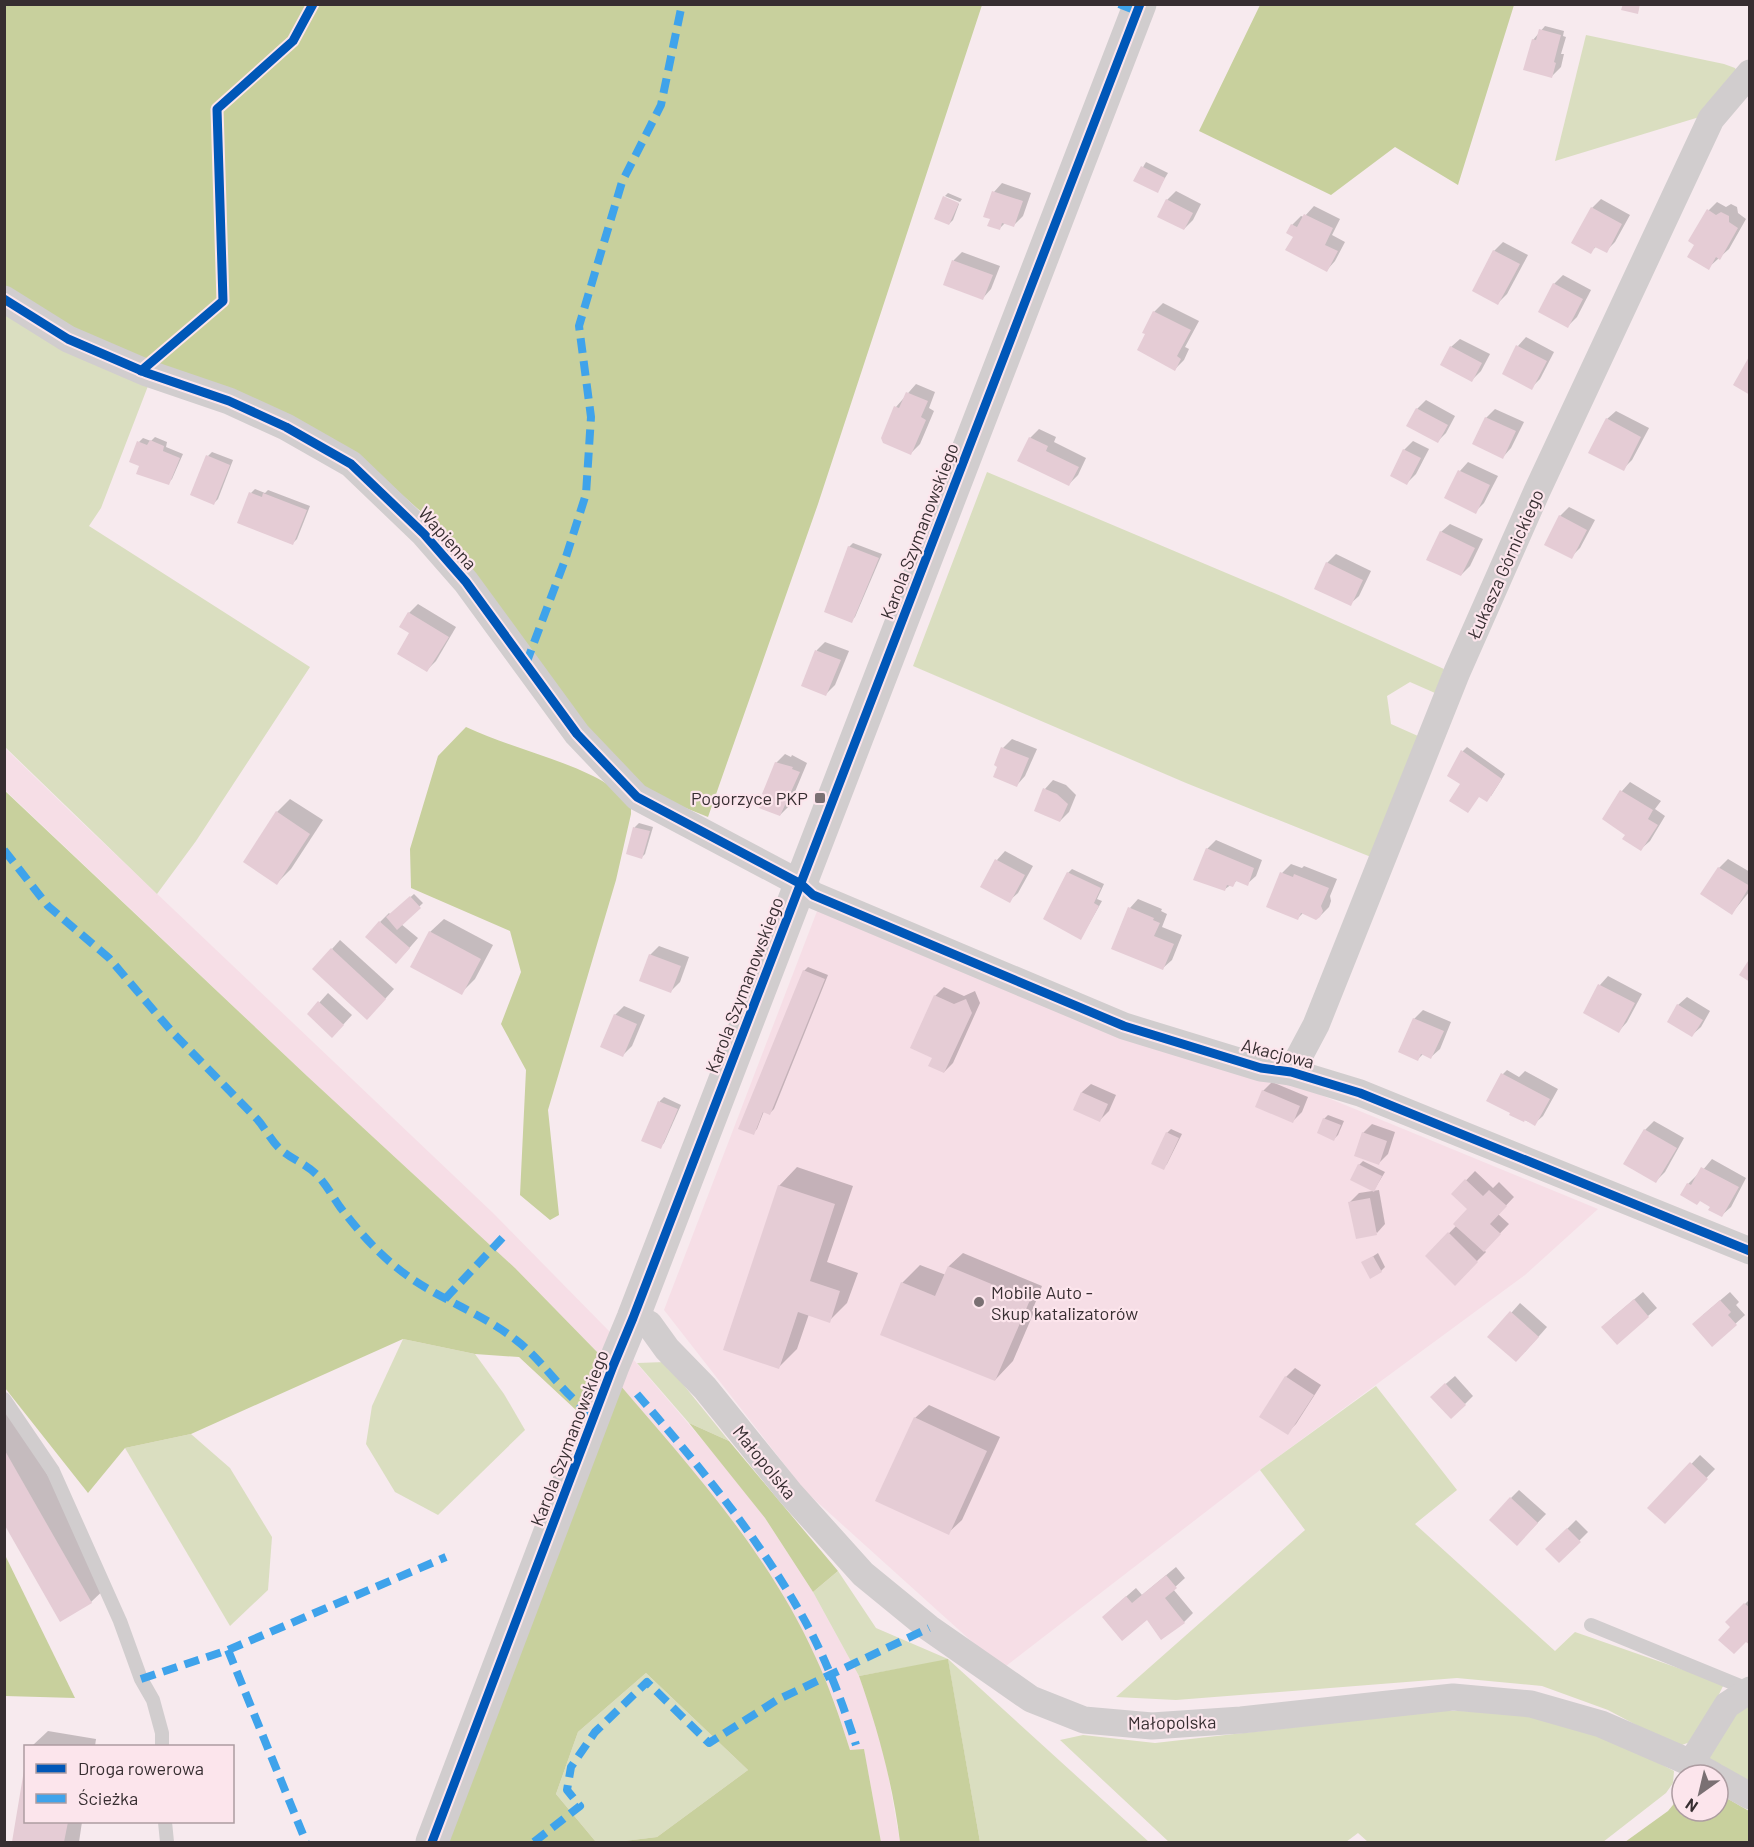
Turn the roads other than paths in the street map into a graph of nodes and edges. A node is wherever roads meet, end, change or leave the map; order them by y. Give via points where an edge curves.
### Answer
1 (1140, 4) edge
2 (1749, 73) edge
3 (4, 299) edge
4 (801, 884) junction
5 (1291, 1072) junction
6 (1749, 1251) edge
7 (633, 1318) junction
8 (4, 1399) edge
9 (1591, 1625) dead end
10 (1749, 1690) edge
11 (162, 1745) edge
12 (1688, 1763) edge
13 (1704, 1763) edge
14 (1730, 1785) edge
15 (1749, 1796) edge
16 (165, 1823) edge
17 (167, 1842) edge
18 (432, 1842) edge

1 - 4 street, Karola Szymanowskiego
2 - 5 street, Łukasza Górnickiego via 1711,119 1541,482 1457,672 1316,1025
3 - 4 street, Wapienna via 68,339 147,373 229,401 286,427 351,464 424,534 466,582 577,734 637,797
4 - 5 street, Akacjowa via 834,906 1124,1026 1261,1068
4 - 7 street, Karola Szymanowskiego
5 - 6 street, Akacjowa via 1409,1112
7 - 12 street, Małopolska via 648,1324 863,1574 929,1628 1031,1699 1084,1720 1152,1726 1453,1697 1531,1704 1591,1721
7 - 18 street, Karola Szymanowskiego
8 - 11 lane via 53,1471 153,1700
9 - 10 lane
10 - 13 street via 1727,1706
14 - 15 street
16 - 17 lane

